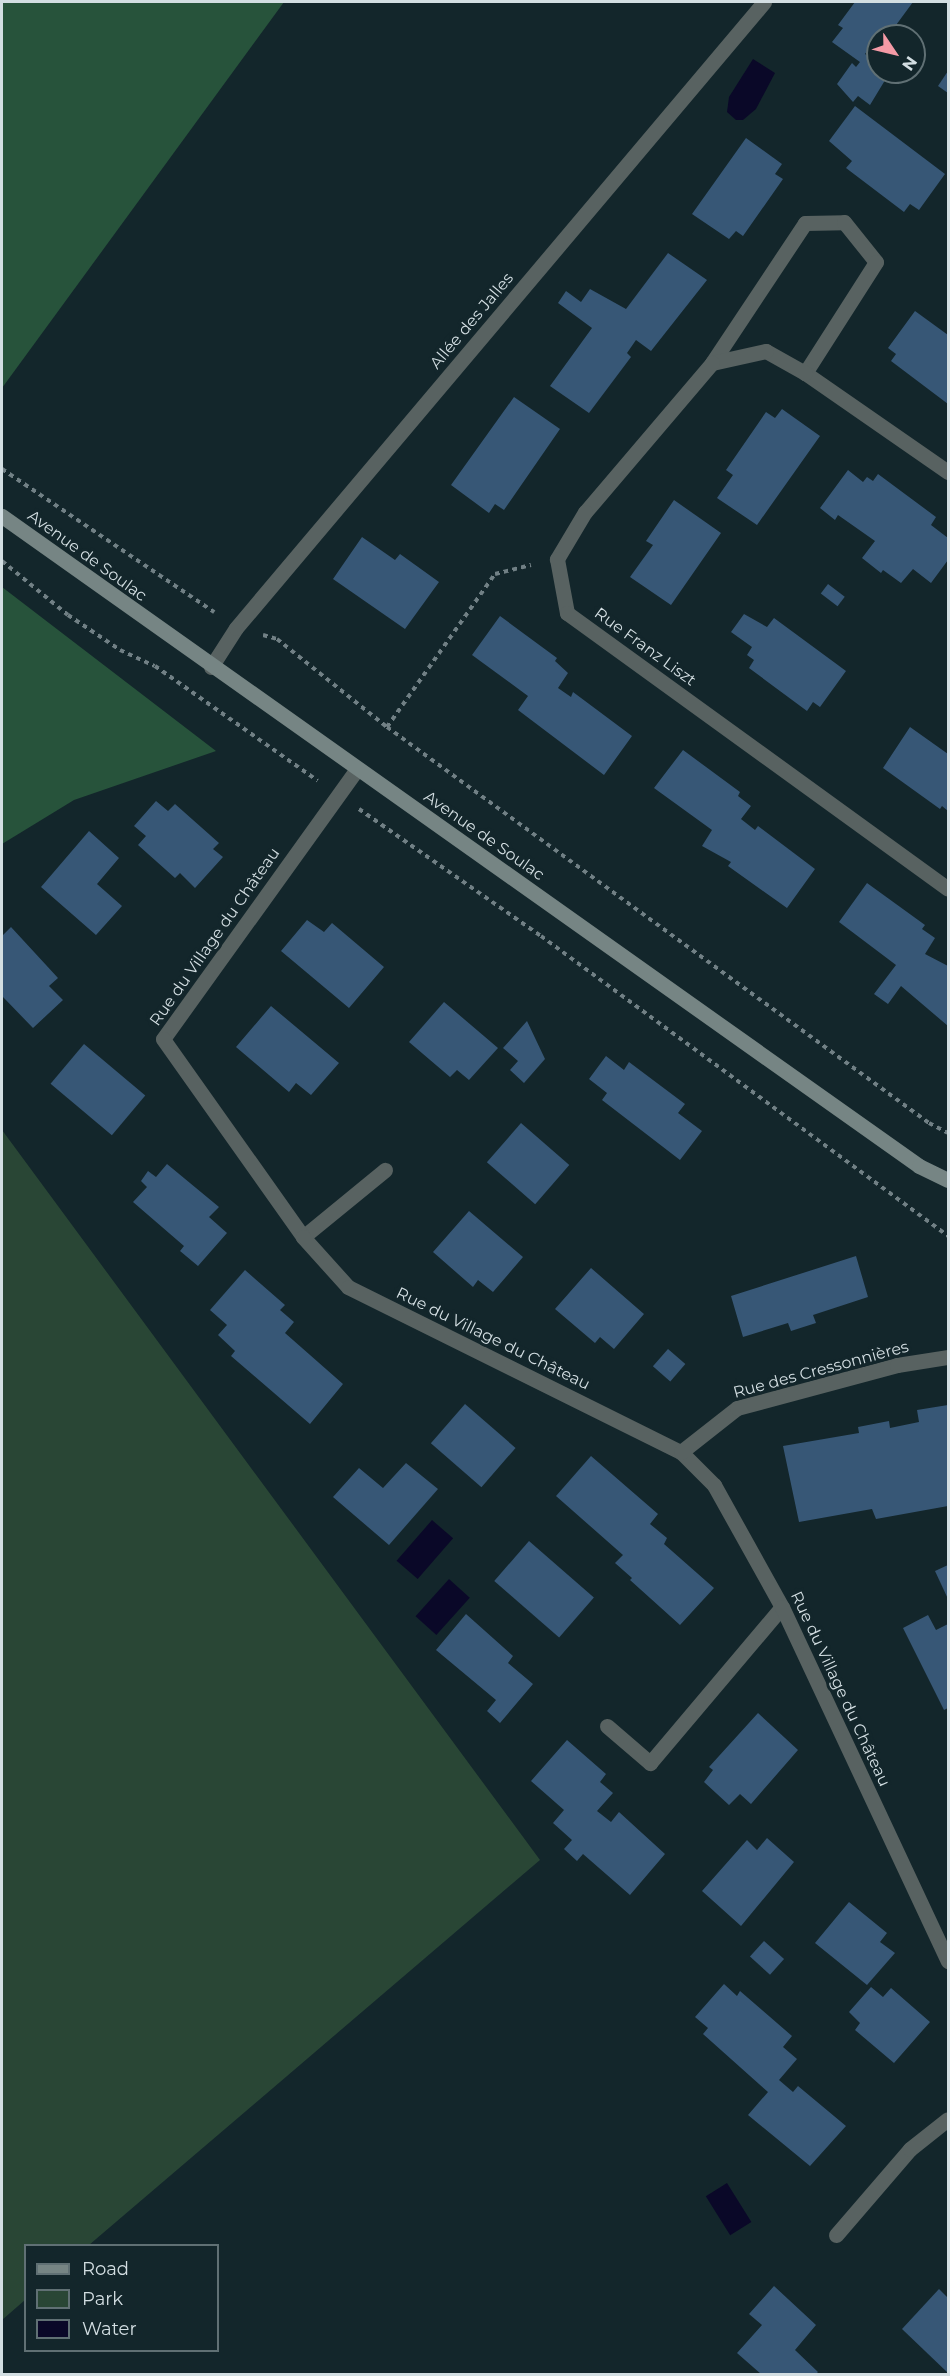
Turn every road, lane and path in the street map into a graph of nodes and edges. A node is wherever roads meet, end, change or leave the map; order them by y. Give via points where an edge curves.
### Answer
1 (764, 2) edge
2 (712, 363) junction
3 (805, 373) junction
4 (2, 469) edge
5 (948, 472) edge
6 (2, 516) edge
7 (556, 559) junction
8 (2, 561) edge
9 (236, 628) junction
10 (211, 667) junction
11 (387, 727) junction
12 (357, 769) junction
13 (338, 794) junction
14 (948, 889) edge
15 (948, 1133) edge
16 (385, 1170) dead end
17 (948, 1180) edge
18 (948, 1236) edge
19 (303, 1237) junction
20 (948, 1357) edge
21 (681, 1452) junction
22 (782, 1607) junction
23 (607, 1726) dead end
24 (948, 1961) edge
25 (948, 2119) edge
26 (836, 2235) dead end

1 - 9 street, Allée des Jalles
2 - 3 street via 766,351
2 - 3 street via 805,223 844,222 876,262
2 - 7 street via 585,512
3 - 5 street
4 - 9 path
6 - 10 main road, Avenue de Soulac
7 - 11 path via 495,574
7 - 14 street, Rue Franz Liszt via 567,613
8 - 13 path via 68,615 120,650 155,666
9 - 10 street, Allée des Jalles
9 - 11 path via 277,639
10 - 12 main road, Avenue de Soulac
11 - 15 path via 919,1116
12 - 13 street, Rue du Village du Château
12 - 17 main road, Avenue de Soulac via 919,1166
13 - 18 path via 541,936
13 - 19 street, Rue du Village du Château via 163,1039
16 - 19 street
19 - 21 street, Rue du Village du Château via 348,1287
20 - 21 street, Rue des Cressonnières via 897,1365 737,1408
21 - 22 street, Rue du Village du Château via 714,1485
22 - 23 street via 650,1763
22 - 24 street, Rue du Village du Château
25 - 26 street via 910,2149

